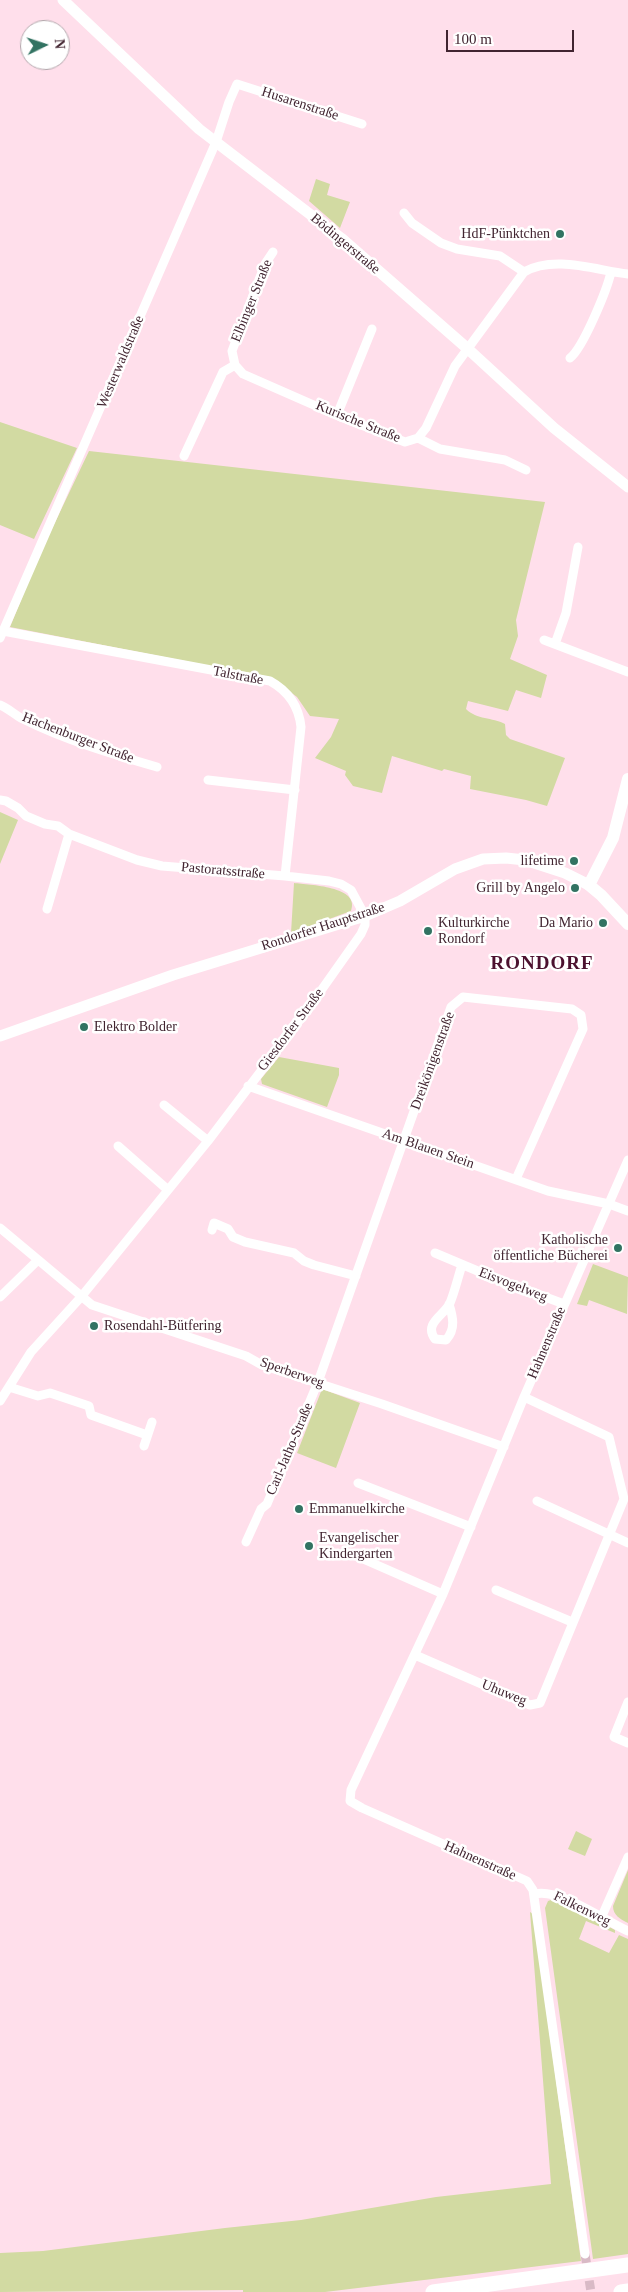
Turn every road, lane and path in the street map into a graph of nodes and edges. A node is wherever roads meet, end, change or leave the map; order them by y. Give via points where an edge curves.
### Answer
1 (63, 0) edge
2 (237, 84) joint
3 (362, 124) dead end
4 (216, 142) junction
5 (404, 213) dead end
6 (273, 252) dead end
7 (524, 272) junction
8 (611, 272) junction
9 (628, 274) edge
10 (372, 328) dead end
11 (468, 349) junction
12 (570, 358) dead end
13 (234, 365) junction
14 (336, 415) junction
15 (418, 438) junction
16 (184, 456) dead end
17 (526, 470) dead end
18 (628, 488) edge
19 (578, 547) dead end
20 (1, 634) edge
21 (544, 640) dead end
22 (555, 644) junction
23 (628, 672) edge
24 (0, 704) edge
25 (157, 767) dead end
26 (628, 779) edge
27 (208, 780) dead end
28 (295, 790) junction
29 (0, 800) edge
30 (69, 834) junction
31 (285, 876) junction
32 (589, 885) junction
33 (47, 909) dead end
34 (365, 916) junction
35 (628, 924) edge
36 (0, 1036) edge
37 (248, 1086) junction
38 (164, 1105) dead end
39 (208, 1141) junction
40 (404, 1141) junction
41 (118, 1146) dead end
42 (628, 1160) edge
43 (516, 1179) junction
44 (168, 1190) junction
45 (609, 1204) junction
46 (628, 1211) edge
47 (0, 1228) edge
48 (212, 1230) dead end
49 (435, 1253) dead end
50 (38, 1260) junction
51 (462, 1265) junction
52 (356, 1276) junction
53 (0, 1297) edge
54 (81, 1297) junction
55 (450, 1304) dead end
56 (564, 1304) junction
57 (318, 1382) junction
58 (9, 1387) junction
59 (524, 1397) junction
60 (0, 1401) edge
61 (152, 1422) dead end
62 (147, 1436) junction
63 (144, 1446) dead end
64 (504, 1447) junction
65 (358, 1483) dead end
66 (537, 1502) dead end
67 (471, 1527) junction
68 (609, 1535) junction
69 (246, 1542) dead end
70 (628, 1543) edge
71 (354, 1555) dead end
72 (496, 1590) dead end
73 (443, 1594) junction
74 (572, 1622) junction
75 (415, 1655) junction
76 (628, 1702) edge
77 (628, 1743) edge
78 (628, 1857) edge
79 (535, 1894) junction
80 (602, 1916) junction
81 (628, 1931) edge
82 (585, 2254) tunnel mouth
83 (628, 2265) edge
84 (628, 2291) edge
85 (433, 2292) edge
86 (621, 2292) edge

1 - 4 street, Bödingerstraße
2 - 3 street, Husarenstraße
2 - 4 street, Westerwaldstraße
4 - 11 street, Bödingerstraße via 341,238
4 - 20 street, Westerwaldstraße
5 - 7 street via 412,223 441,243 500,256
6 - 13 street, Elbinger Straße via 265,264 232,351
7 - 8 street via 534,266 552,264
7 - 11 street, Kurische Straße
8 - 9 street
8 - 12 street via 576,354
10 - 14 street
11 - 15 street, Kurische Straße via 455,366 426,428
11 - 18 street, Bödingerstraße via 554,428
13 - 14 street, Kurische Straße via 243,374
13 - 16 street via 223,372
14 - 15 street, Kurische Straße via 406,442
15 - 17 street via 440,449 504,460
19 - 22 street via 566,613
20 - 28 street, Talstraße via 276,685 290,698 300,716
21 - 22 street
22 - 23 street
24 - 25 street, Hachenburger Straße via 22,718 63,735
26 - 32 main road via 614,838
27 - 28 street
28 - 31 street, Talstraße
29 - 30 street, Pastoratsstraße via 12,804 26,816 58,826
30 - 31 street, Pastoratsstraße via 115,853 162,866
30 - 33 street
31 - 34 street, Pastoratsstraße via 341,884 351,890
32 - 34 street, Rondorfer Hauptstraße via 526,860 484,859 455,869 400,901
32 - 35 main road, Rondorfer Hauptstraße
34 - 36 street, Rondorfer Hauptstraße via 173,974
34 - 37 street, Giesdorfer Straße via 362,934
37 - 39 street, Giesdorfer Straße
37 - 40 street, Am Blauen Stein
38 - 39 street
39 - 44 street, Giesdorfer Straße
40 - 43 street, Am Blauen Stein
40 - 43 street, Dreikönigenstraße via 451,1007 457,1001 463,997 572,1009 581,1016 582,1029
40 - 52 street, Dreikönigenstraße
41 - 44 street
42 - 45 street, Hahnenstraße
43 - 45 street, Am Blauen Stein via 554,1193
44 - 54 street, Giesdorfer Straße
45 - 46 street, Am Blauen Stein
45 - 56 street, Hahnenstraße
47 - 50 street, Sperberweg
48 - 52 street via 214,1223 245,1242 288,1251 314,1265
49 - 51 street, Eisvogelweg
50 - 53 street
50 - 54 street, Sperberweg
51 - 55 street, Eisvogelweg
51 - 56 street, Eisvogelweg via 506,1285
52 - 57 street, Dreikönigenstraße
54 - 57 street, Sperberweg via 92,1305 139,1322 168,1329 246,1356 270,1368
54 - 58 street, Giesdorfer Straße via 31,1352
56 - 59 street, Hahnenstraße
57 - 64 street, Sperberweg
57 - 69 street, Carl-Jatho-Straße via 267,1504 261,1509
58 - 60 street, Giesdorfer Straße
58 - 62 street via 38,1396 50,1392 89,1406 91,1415
59 - 64 street, Hahnenstraße
59 - 68 street, Uhuweg via 609,1437 624,1499
61 - 62 street
62 - 63 street
64 - 67 street, Hahnenstraße
65 - 67 street
66 - 68 street
67 - 73 street, Hahnenstraße
68 - 70 street
68 - 74 street, Uhuweg
71 - 73 street
72 - 74 street
73 - 75 street, Hahnenstraße
74 - 75 street, Uhuweg via 540,1703 530,1705
75 - 79 street, Hahnenstraße via 351,1790 350,1801 526,1881
76 - 77 street via 614,1737
78 - 80 street
79 - 80 street, Falkenweg via 548,1892
79 - 82 street
80 - 81 street, Falkenweg
83 - 85 highway
84 - 86 highway

